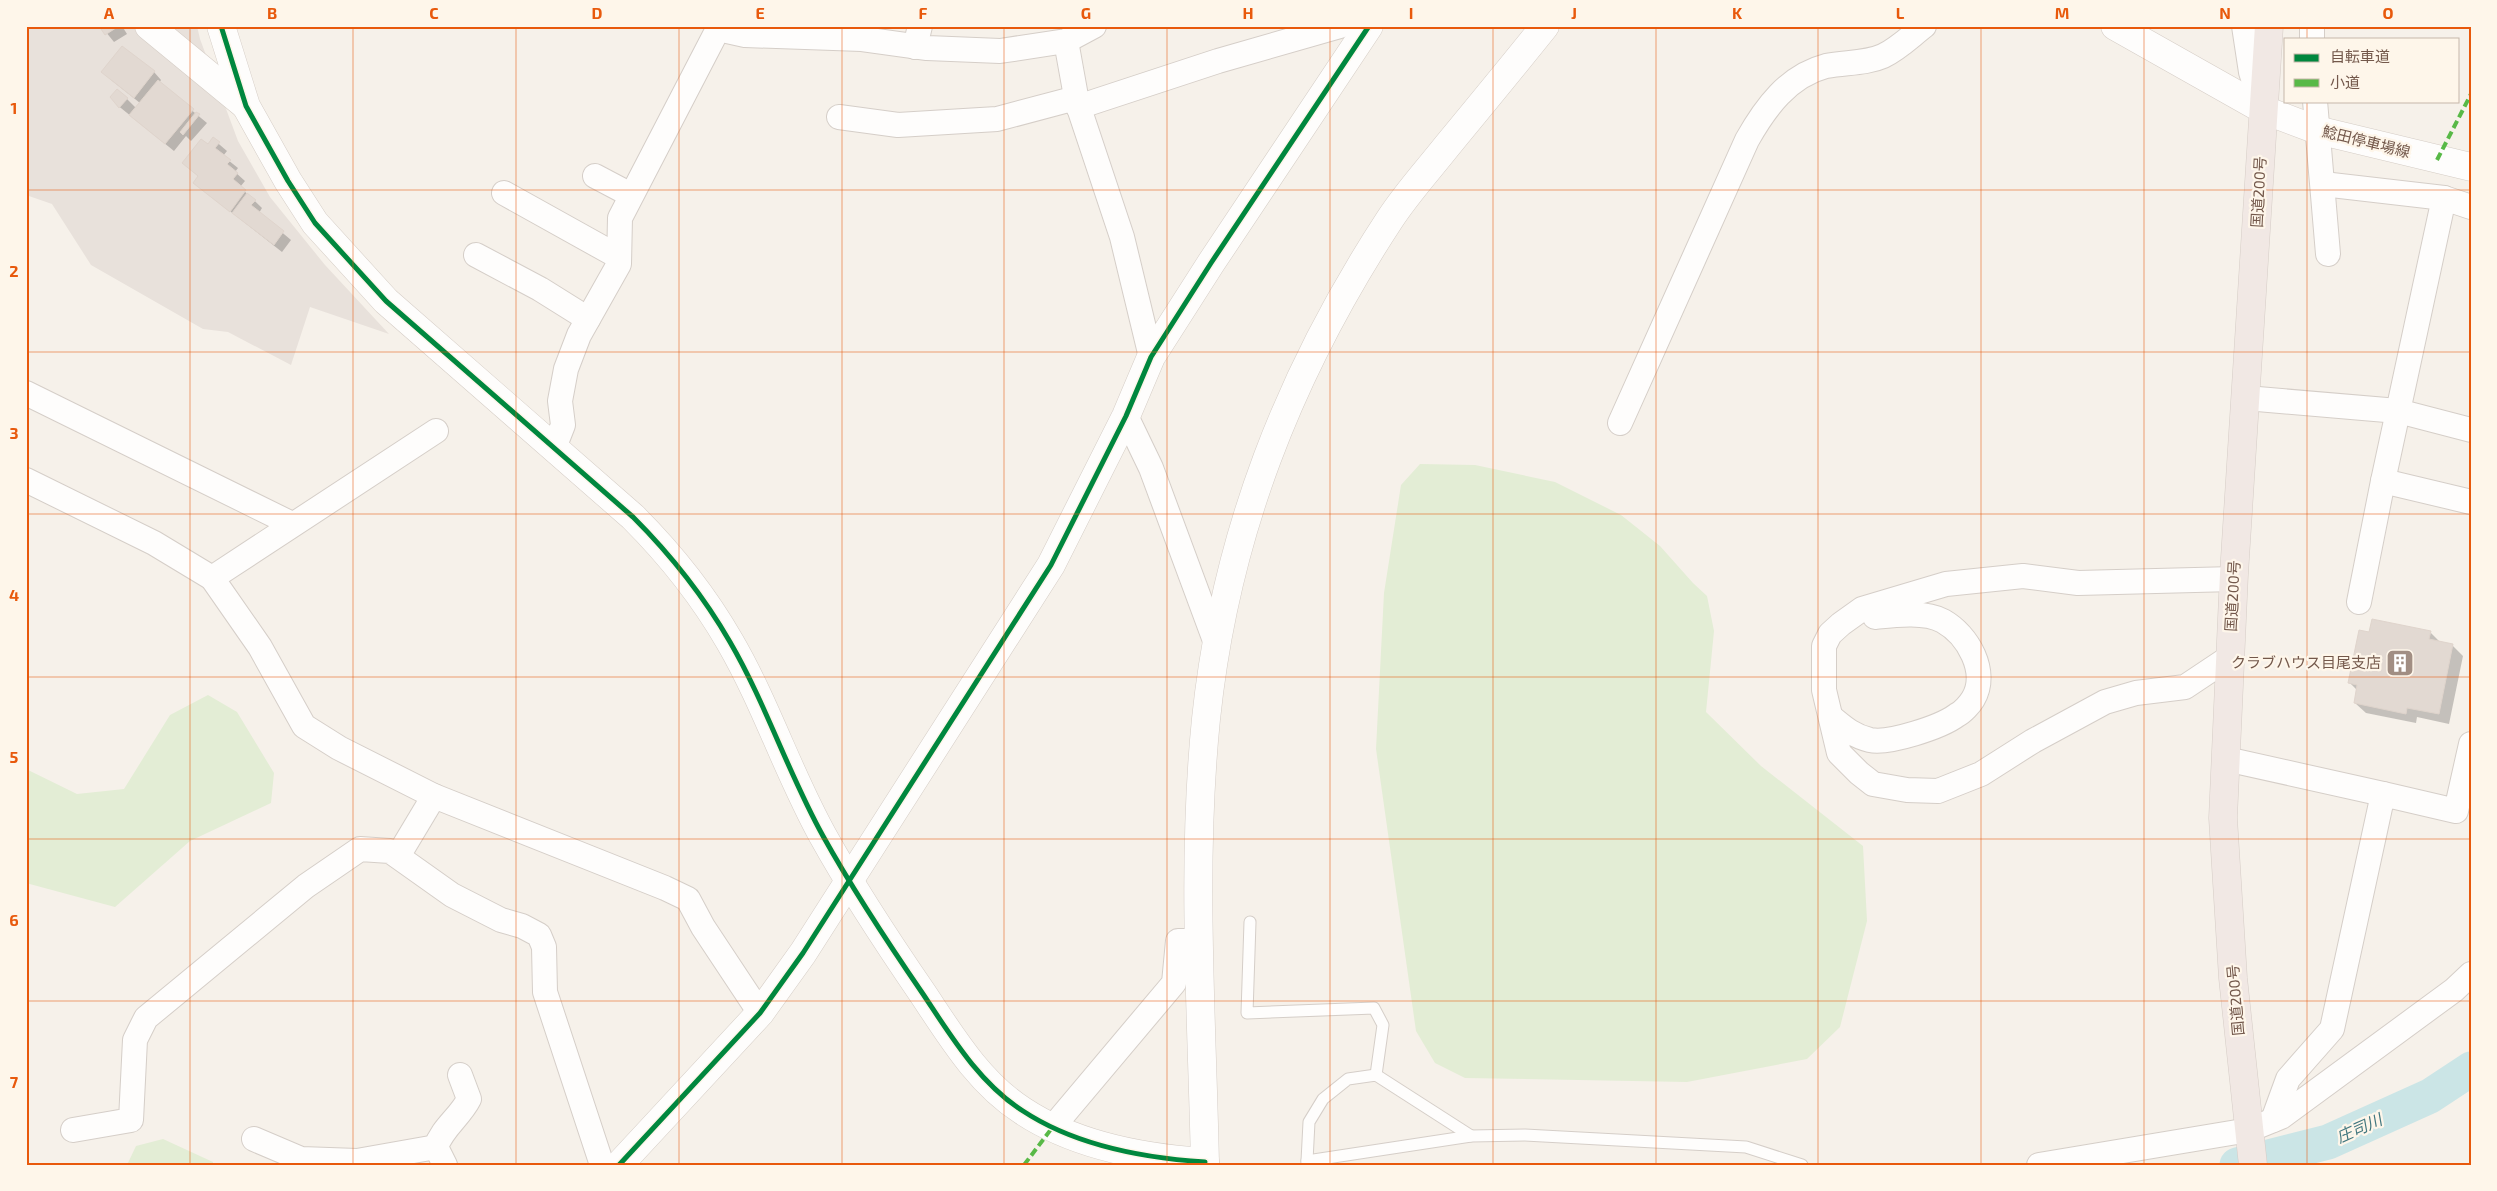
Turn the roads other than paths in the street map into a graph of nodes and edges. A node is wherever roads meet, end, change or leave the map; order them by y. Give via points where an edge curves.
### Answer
1 (149, 26) edge
2 (221, 26) edge
3 (1094, 26) edge
4 (1340, 26) edge
5 (1369, 26) edge
6 (1545, 26) edge
7 (1924, 26) edge
8 (2115, 26) edge
9 (2244, 26) edge
10 (2269, 26) edge
11 (918, 36) edge
12 (1066, 41) junction
13 (2315, 102) edge
14 (1077, 103) junction
15 (246, 106) junction
16 (2264, 110) junction
17 (839, 117) dead end
18 (2317, 130) junction
19 (2471, 167) edge
20 (595, 176) dead end
21 (2323, 184) junction
22 (504, 194) dead end
23 (631, 195) junction
24 (2444, 198) junction
25 (2471, 207) edge
26 (476, 254) dead end
27 (2328, 254) dead end
28 (619, 257) junction
29 (588, 319) junction
30 (1152, 357) junction
31 (26, 393) edge
32 (2246, 398) junction
33 (2398, 411) junction
34 (1126, 416) junction
35 (1620, 423) dead end
36 (2471, 430) edge
37 (436, 431) dead end
38 (554, 448) junction
39 (26, 480) edge
40 (2383, 481) junction
41 (2471, 502) edge
42 (292, 524) junction
43 (212, 578) junction
44 (2234, 579) junction
45 (2359, 602) dead end
46 (1848, 620) junction
47 (1217, 646) junction
48 (2230, 657) junction
49 (1831, 717) junction
50 (2471, 744) edge
51 (2226, 759) junction
52 (2383, 794) junction
53 (434, 796) junction
54 (398, 856) junction
55 (849, 879) junction
56 (1250, 922) dead end
57 (1200, 941) junction
58 (2471, 974) edge
59 (760, 1013) junction
60 (460, 1075) dead end
61 (1376, 1075) junction
62 (2261, 1125) junction
63 (1052, 1128) junction
64 (73, 1130) dead end
65 (1471, 1136) junction
66 (254, 1139) dead end
67 (441, 1156) edge
68 (1307, 1163) edge
69 (1205, 1164) edge
70 (602, 1165) edge
71 (619, 1165) edge
72 (1802, 1165) edge
73 (2039, 1165) edge
74 (2253, 1165) edge

1 - 15 street
2 - 15 street
3 - 12 street
4 - 14 street
5 - 30 street
6 - 47 street via 1391,217 1318,341 1285,409 1242,530
7 - 35 street via 1885,55 1869,61 1826,66 1799,77 1761,115
8 - 16 street, 鯰田停車場線
9 - 16 street via 2251,72
10 - 16 highway, 国道200号
11 - 12 street via 1000,51
11 - 23 street via 862,39 745,35 718,30
12 - 14 street
13 - 18 street
14 - 17 street via 997,119 898,125
14 - 30 street via 1122,237
15 - 38 street via 315,223 354,268 423,336
16 - 18 street, 鯰田停車場線
16 - 32 highway, 国道200号
18 - 19 street, 鯰田停車場線
18 - 21 street
20 - 23 street
21 - 24 street
21 - 27 street
22 - 28 street
23 - 28 street via 620,218
24 - 25 street
24 - 33 street
26 - 29 street
28 - 29 street via 619,264
29 - 38 street via 566,369 560,400 562,425
30 - 34 street
31 - 42 street
32 - 33 street
32 - 44 highway, 国道200号
33 - 36 street
33 - 40 street
34 - 47 street via 1151,468
34 - 55 street via 1051,565
37 - 42 street
38 - 55 street via 633,517 698,590 731,644 823,836
39 - 43 street via 154,543
40 - 41 street
40 - 45 street
42 - 43 street
43 - 53 street via 260,647 304,726 339,748
44 - 46 street via 2078,583 2023,576 1946,584 1862,610
44 - 48 highway, 国道200号
46 - 49 street via 1830,634 1824,646 1824,690
46 - 49 street via 1906,613 1942,620 1972,652 1979,669 1979,686 1972,700 1958,715 1892,739 1872,740 1854,735
47 - 57 street via 1206,718 1202,778 1198,858
48 - 49 street via 2185,687 2136,692 2105,702 1981,774 1938,791 1873,784 1839,753
48 - 51 highway, 国道200号
50 - 52 street via 2456,811
51 - 52 street
51 - 62 highway, 国道200号 via 2223,818 2233,978
52 - 62 street via 2332,1029 2288,1079
53 - 54 street
53 - 59 street via 688,899
54 - 64 street via 390,851 360,850 306,886 146,1018 135,1040 131,1120
54 - 70 street via 452,895 539,935 544,948 545,992
55 - 59 street
55 - 63 street via 966,1058 997,1090
56 - 61 lane via 1247,1012 1374,1008 1383,1025
57 - 63 street via 1178,940 1174,983
57 - 69 street
58 - 62 street via 2317,1093
59 - 71 street
60 - 67 street via 469,1100 440,1137
61 - 65 lane
61 - 68 lane via 1348,1079 1323,1099 1309,1122
62 - 73 street
62 - 74 highway, 国道200号
63 - 69 street via 1116,1150
65 - 68 lane
65 - 72 lane via 1746,1147
66 - 67 street via 301,1159 357,1162

